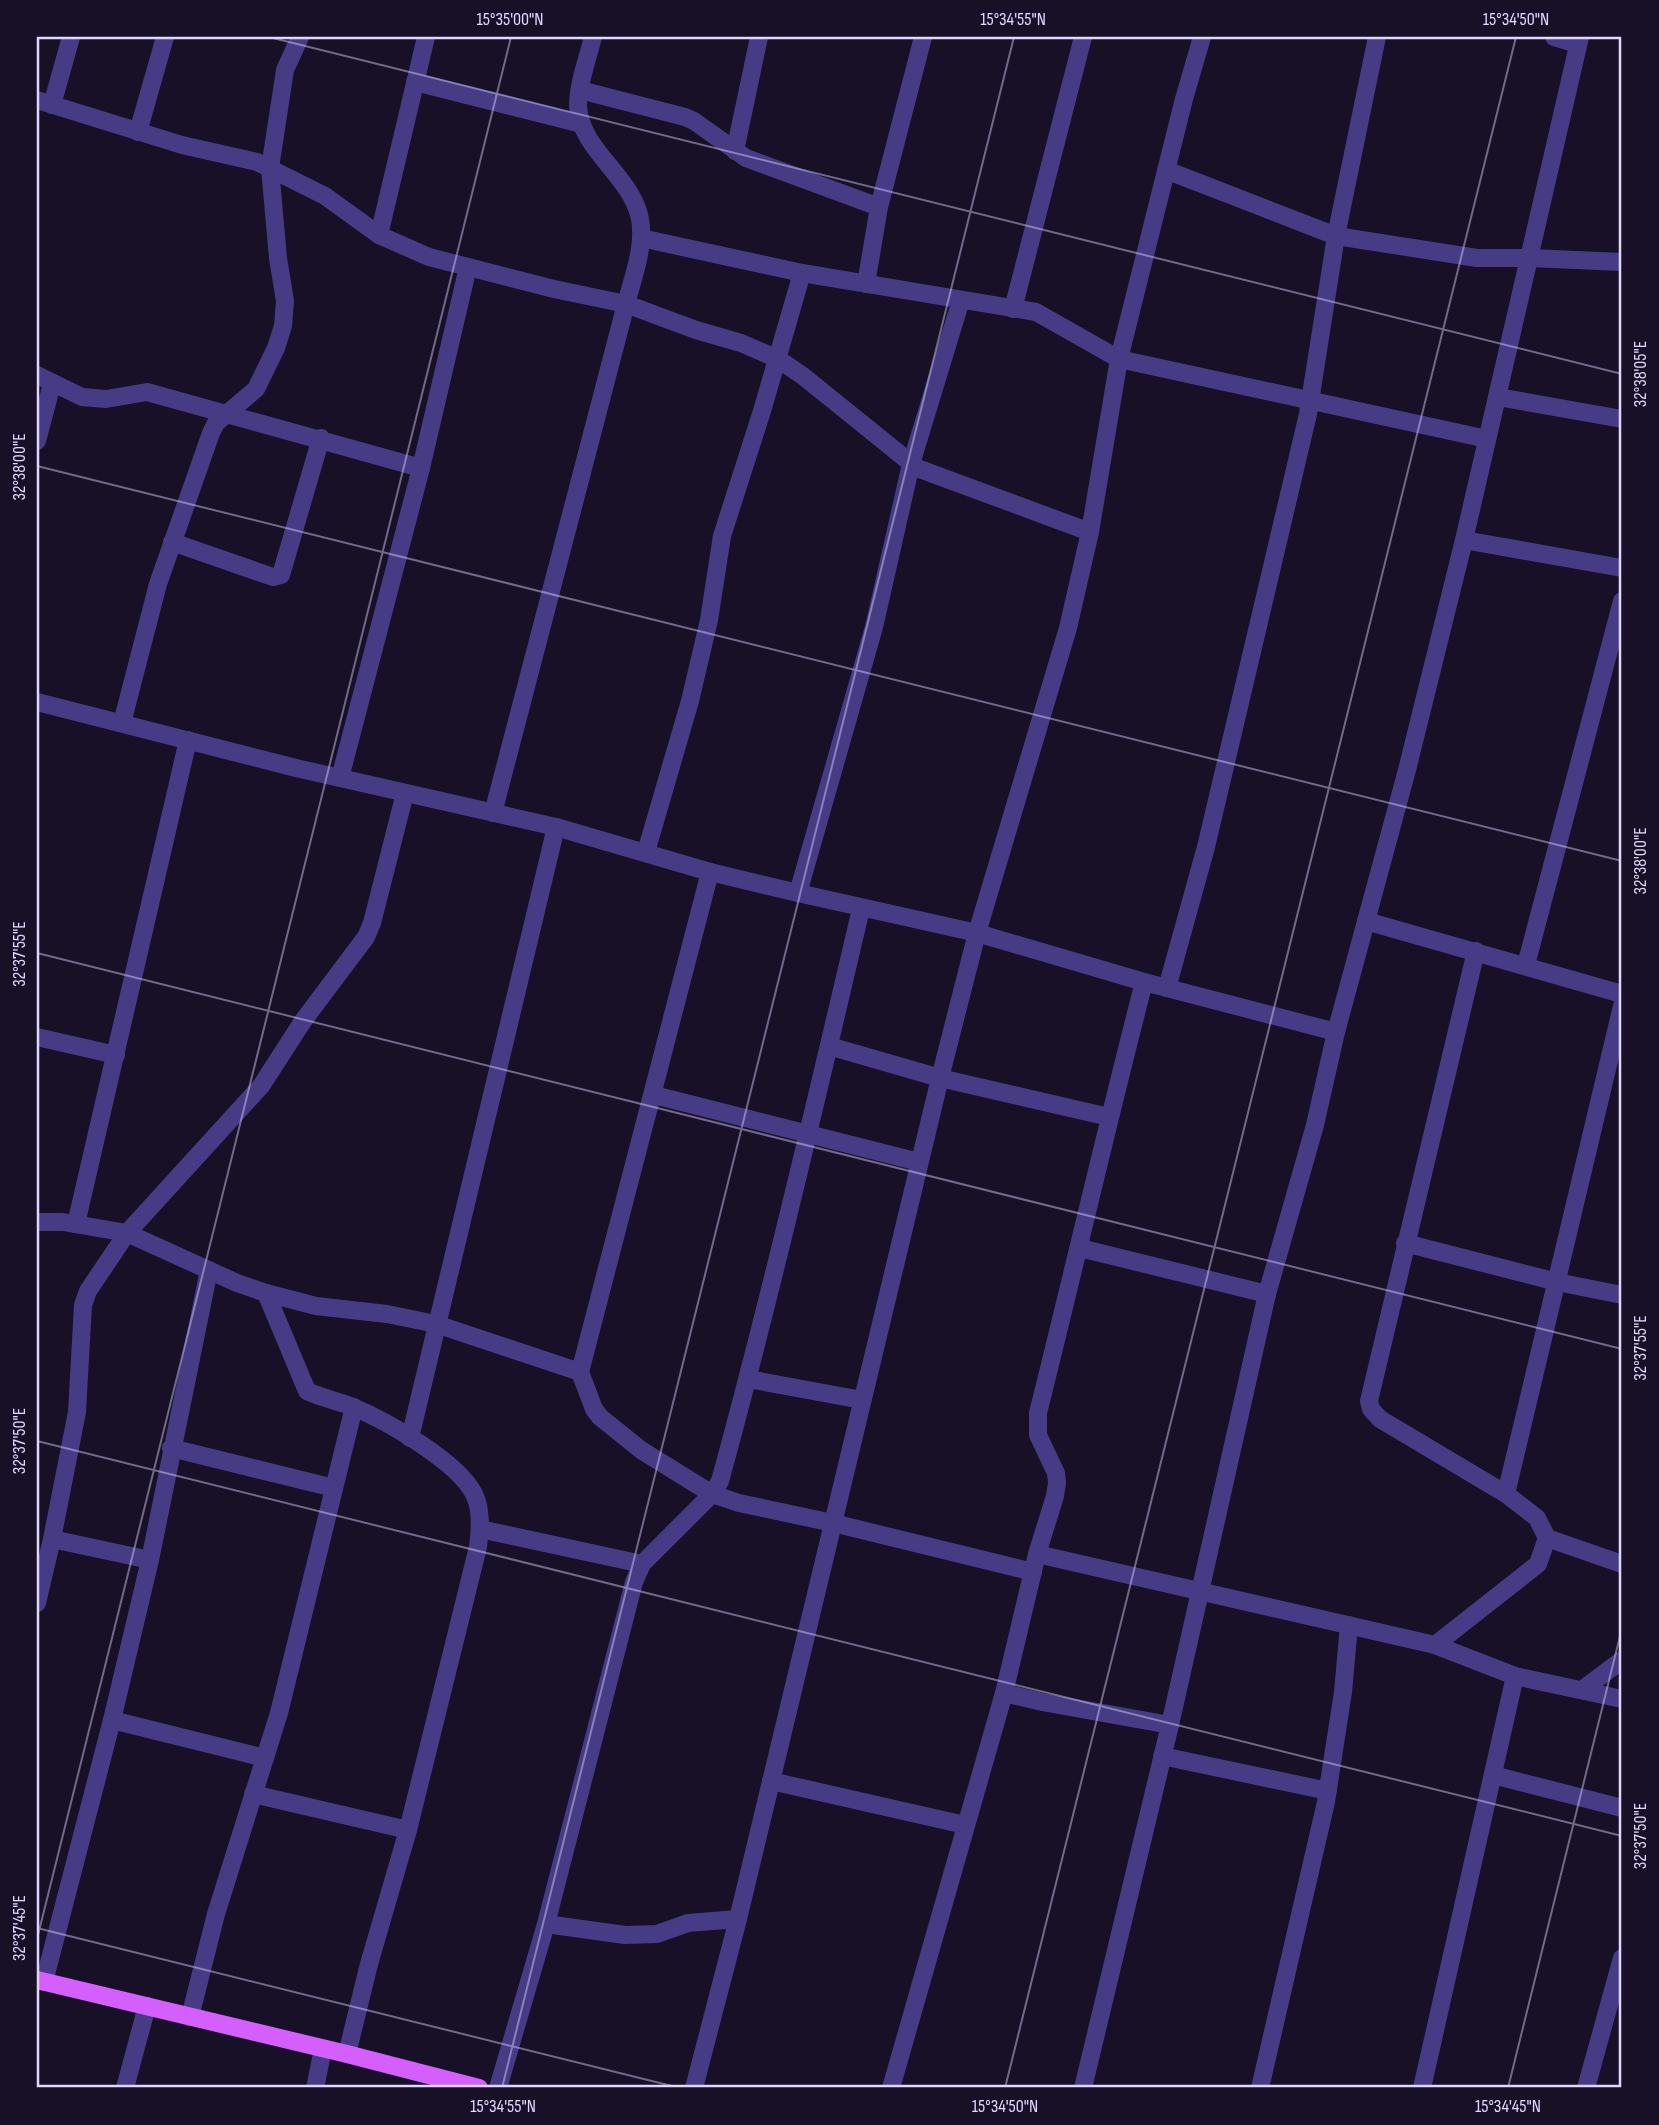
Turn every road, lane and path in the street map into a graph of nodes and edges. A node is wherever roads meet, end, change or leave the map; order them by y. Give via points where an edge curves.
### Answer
1 (71, 37) edge
2 (165, 37) edge
3 (300, 37) edge
4 (426, 37) edge
5 (593, 37) edge
6 (759, 37) edge
7 (923, 37) edge
8 (1083, 37) edge
9 (1202, 37) edge
10 (1377, 37) edge
11 (1553, 37) edge
12 (1579, 41) edge
13 (415, 82) junction
14 (580, 90) junction
15 (45, 103) edge
16 (582, 124) junction
17 (138, 132) junction
18 (736, 151) junction
19 (270, 168) junction
20 (1166, 170) junction
21 (879, 208) junction
22 (379, 235) junction
23 (1336, 236) junction
24 (641, 238) junction
25 (1530, 258) junction
26 (1622, 262) edge
27 (468, 267) junction
28 (802, 273) junction
29 (866, 284) junction
30 (961, 300) junction
31 (626, 304) junction
32 (1013, 309) junction
33 (778, 359) junction
34 (1119, 359) junction
35 (44, 379) edge
36 (1498, 397) junction
37 (1311, 400) junction
38 (227, 413) junction
39 (1622, 419) edge
40 (321, 438) junction
41 (1487, 439) junction
42 (37, 441) edge
43 (911, 464) junction
44 (421, 468) junction
45 (1090, 532) junction
46 (1464, 540) junction
47 (172, 542) junction
48 (1622, 568) edge
49 (1622, 601) edge
50 (1616, 651) edge
51 (37, 702) edge
52 (122, 723) junction
53 (188, 740) junction
54 (340, 778) junction
55 (405, 793) junction
56 (494, 813) junction
57 (556, 827) junction
58 (646, 852) junction
59 (710, 872) junction
60 (798, 893) junction
61 (861, 909) junction
62 (1366, 921) junction
63 (977, 933) junction
64 (1476, 951) junction
65 (1527, 965) junction
66 (1144, 982) junction
67 (1167, 988) junction
68 (1622, 994) edge
69 (1622, 1006) edge
70 (1336, 1032) junction
71 (37, 1037) edge
72 (829, 1046) junction
73 (116, 1055) junction
74 (940, 1078) junction
75 (654, 1095) junction
76 (1109, 1117) junction
77 (809, 1133) junction
78 (919, 1162) junction
79 (37, 1222) edge
80 (76, 1224) junction
81 (127, 1233) junction
82 (1405, 1243) junction
83 (1080, 1248) junction
84 (209, 1270) junction
85 (1557, 1282) junction
86 (265, 1293) junction
87 (1267, 1294) junction
88 (1622, 1295) edge
89 (436, 1324) junction
90 (580, 1372) junction
91 (748, 1379) junction
92 (862, 1400) junction
93 (354, 1407) junction
94 (410, 1438) junction
95 (172, 1448) junction
96 (334, 1488) junction
97 (712, 1494) junction
98 (1506, 1494) junction
99 (833, 1522) junction
100 (480, 1529) junction
101 (1547, 1538) junction
102 (52, 1539) junction
103 (150, 1560) junction
104 (1035, 1563) junction
105 (642, 1564) junction
106 (1622, 1564) edge
107 (1199, 1590) junction
108 (37, 1603) edge
109 (1349, 1625) junction
110 (1435, 1645) junction
111 (1622, 1660) edge
112 (1516, 1676) junction
113 (1582, 1690) junction
114 (1004, 1693) junction
115 (1622, 1699) edge
116 (112, 1720) junction
117 (1170, 1726) junction
118 (1163, 1756) junction
119 (265, 1758) junction
120 (1493, 1775) junction
121 (771, 1781) junction
122 (1328, 1791) junction
123 (254, 1794) junction
124 (1622, 1808) edge
125 (965, 1825) junction
126 (408, 1830) junction
127 (737, 1919) junction
128 (546, 1924) junction
129 (1622, 1958) edge
130 (41, 1981) edge
131 (147, 2006) junction
132 (190, 2017) junction
133 (323, 2049) junction
134 (346, 2054) junction
135 (125, 2088) edge
136 (315, 2088) edge
137 (478, 2088) edge
138 (498, 2088) edge
139 (694, 2088) edge
140 (891, 2088) edge
141 (1083, 2088) edge
142 (1260, 2088) edge
143 (1422, 2088) edge
144 (1586, 2088) edge

1 - 15 street
2 - 17 street
3 - 19 street via 285,70
4 - 13 street
5 - 14 street
6 - 18 street
7 - 21 street
8 - 32 street
9 - 20 street
10 - 23 street
11 - 12 street
12 - 25 street
13 - 16 street
13 - 22 street
14 - 16 street
14 - 18 street via 685,117
15 - 17 street
16 - 24 street via 632,196
17 - 19 street
18 - 21 street via 770,169
19 - 22 street via 325,196
19 - 38 street via 285,301 283,326 256,389
20 - 23 street
20 - 34 street
21 - 29 street
22 - 27 street via 429,257
23 - 25 street via 1476,258
23 - 37 street
24 - 28 street
24 - 31 street
25 - 26 street
25 - 36 street
27 - 31 street
27 - 44 street
28 - 29 street
28 - 33 street
29 - 30 street
30 - 32 street
30 - 43 street
31 - 33 street
31 - 56 street
32 - 34 street via 1049,318
33 - 43 street
33 - 58 street via 722,536 690,701
34 - 37 street
34 - 45 street
35 - 38 street via 82,397 148,392
35 - 42 street
36 - 39 street
36 - 41 street
37 - 41 street
37 - 67 street via 1206,846
38 - 40 street
38 - 47 street via 211,433
40 - 44 street
40 - 47 street via 281,575 273,577
41 - 46 street
43 - 45 street
43 - 60 street via 874,627
44 - 54 street
45 - 63 street via 1068,628
46 - 48 street
46 - 62 street
47 - 52 street
49 - 50 street
50 - 65 street
51 - 52 street
52 - 53 street
53 - 54 street
53 - 73 street
54 - 55 street
55 - 56 street
55 - 81 street via 366,937 261,1086
56 - 57 street
57 - 58 street
57 - 89 street
58 - 59 street
59 - 60 street
59 - 75 street
60 - 61 street
61 - 63 street
61 - 72 street
62 - 64 street
62 - 70 street
63 - 66 street
63 - 74 street
64 - 65 street
64 - 82 street
65 - 68 street
66 - 67 street
66 - 76 street
67 - 70 street
69 - 85 street
70 - 87 street
71 - 73 street
72 - 74 street
72 - 77 street
73 - 80 street
74 - 76 street
74 - 78 street
75 - 77 street
75 - 90 street
76 - 83 street
77 - 78 street
77 - 91 street
78 - 92 street
79 - 80 street
80 - 81 street
81 - 84 street
81 - 102 street via 83,1305 77,1412
82 - 85 street
82 - 98 street via 1370,1392 1371,1409 1380,1419
83 - 87 street
83 - 104 street via 1038,1413 1038,1435 1057,1483
84 - 86 street
84 - 95 street
85 - 88 street
85 - 98 street
86 - 89 street via 316,1306
86 - 93 street via 304,1387
87 - 107 street
89 - 90 street
89 - 94 street
90 - 97 street via 600,1417 641,1450
91 - 92 street
91 - 97 street via 720,1481
92 - 99 street
93 - 94 street
93 - 96 street
94 - 100 street via 463,1476 478,1503
95 - 96 street
95 - 103 street
96 - 119 street
97 - 99 street
97 - 105 street
98 - 101 street via 1537,1518
99 - 104 street
99 - 121 street
100 - 105 street
100 - 126 street
101 - 106 street
101 - 110 street via 1538,1564
102 - 103 street
102 - 108 street
103 - 116 street
104 - 107 street
104 - 114 street
105 - 128 street via 622,1619
107 - 109 street
107 - 117 street
109 - 110 street
109 - 122 street
110 - 112 street
111 - 113 street
112 - 113 street
112 - 120 street
113 - 115 street
114 - 117 street
114 - 125 street
116 - 119 street
116 - 130 street
117 - 118 street
118 - 122 street
118 - 141 street
119 - 123 street
120 - 124 street
120 - 143 street
121 - 125 street
121 - 127 street
122 - 142 street
123 - 126 street
123 - 132 street
125 - 140 street
126 - 134 street
127 - 128 street via 688,1923 657,1934 625,1935
127 - 139 street
128 - 138 street
129 - 144 street
130 - 131 main road
131 - 132 main road
131 - 135 street
132 - 133 main road
133 - 134 main road
133 - 136 street
134 - 137 main road

